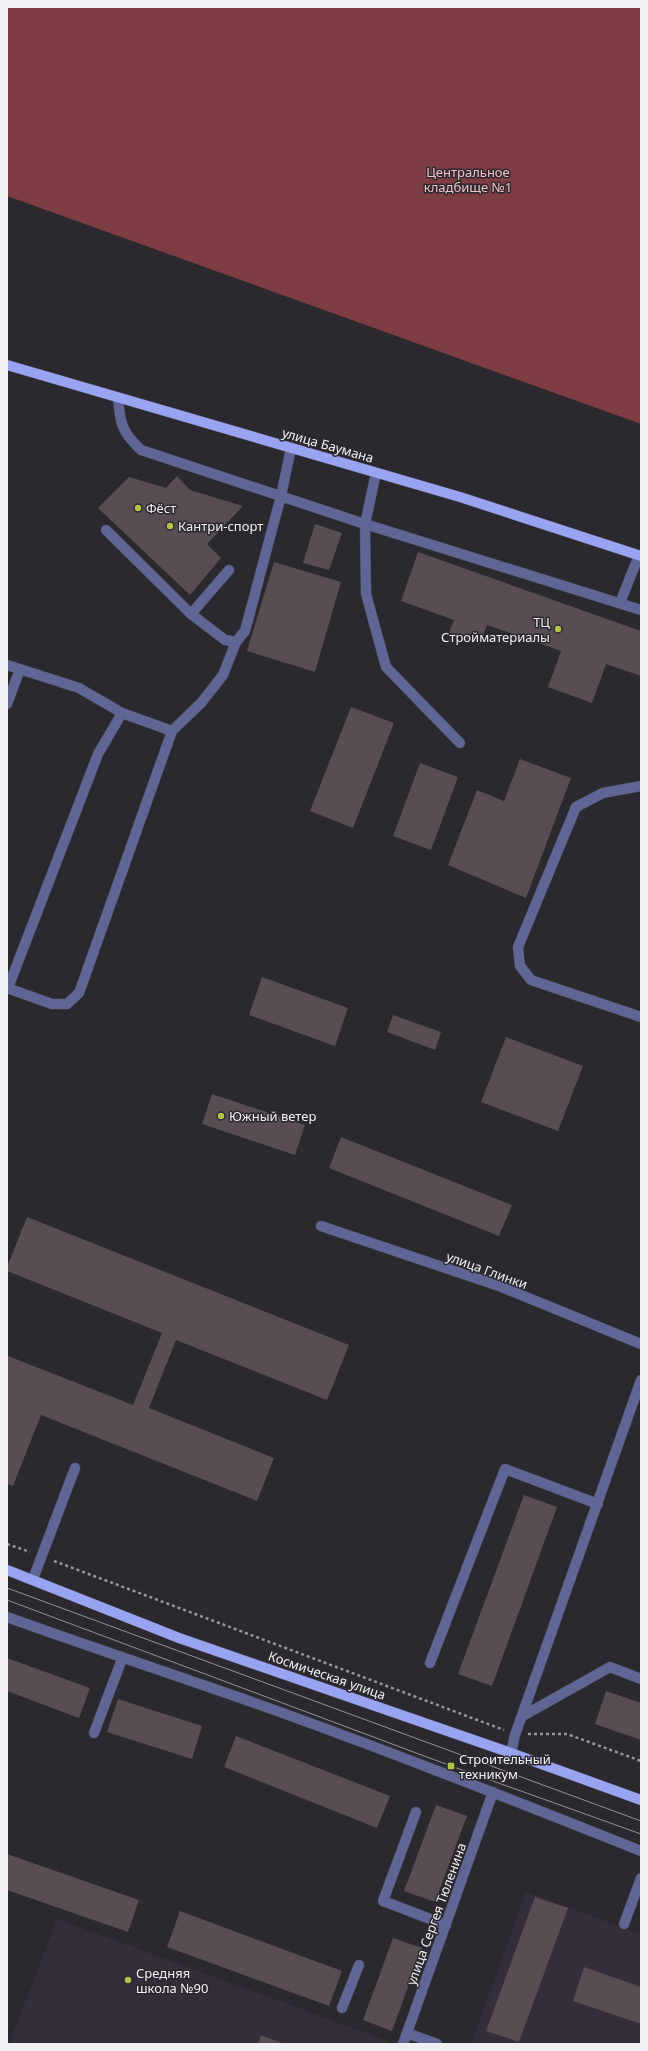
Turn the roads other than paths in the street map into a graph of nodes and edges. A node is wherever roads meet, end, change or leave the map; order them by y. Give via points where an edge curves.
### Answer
1 (7, 365) edge
2 (118, 398) junction
3 (291, 448) junction
4 (376, 473) junction
5 (280, 496) junction
6 (365, 524) junction
7 (106, 530) dead end
8 (640, 556) edge
9 (229, 570) dead end
10 (620, 603) junction
11 (641, 610) edge
12 (190, 614) junction
13 (236, 642) junction
14 (7, 665) edge
15 (20, 669) junction
16 (7, 704) edge
17 (122, 713) junction
18 (172, 731) junction
19 (460, 743) dead end
20 (641, 786) edge
21 (8, 988) edge
22 (641, 1017) edge
23 (321, 1226) dead end
24 (641, 1344) edge
25 (641, 1380) edge
26 (75, 1468) dead end
27 (598, 1504) junction
28 (7, 1570) edge
29 (33, 1579) junction
30 (7, 1617) edge
31 (122, 1659) junction
32 (430, 1663) dead end
33 (641, 1679) edge
34 (522, 1717) junction
35 (94, 1733) dead end
36 (511, 1753) junction
37 (493, 1792) junction
38 (641, 1800) edge
39 (416, 1812) dead end
40 (641, 1851) edge
41 (641, 1878) edge
42 (624, 1924) dead end
43 (446, 1925) junction
44 (359, 1965) dead end
45 (342, 2008) dead end
46 (407, 2033) junction
47 (403, 2044) edge
48 (437, 2044) edge

1 - 2 main road, улица Баумана
2 - 3 main road, улица Баумана
2 - 5 street via 122,425 128,437 141,450
3 - 4 main road, улица Баумана
3 - 5 street
4 - 6 street
4 - 8 main road, улица Баумана via 460,497
5 - 6 street
5 - 13 street via 245,631
6 - 10 street
6 - 19 street via 366,594 386,667
7 - 12 street
8 - 10 street
9 - 12 street
10 - 11 street
12 - 13 street via 225,640
13 - 18 street via 223,676 201,703
14 - 15 street
15 - 16 street
15 - 17 street via 79,688
17 - 18 street
17 - 21 street via 98,754
18 - 21 street via 79,993 67,1004 52,1004
20 - 22 street via 604,793 576,807 518,947 520,966 532,980
23 - 24 street, улица Глинки via 498,1286
25 - 27 street
26 - 29 street
27 - 32 street via 505,1469
27 - 34 street
28 - 29 main road, Космическая улица
29 - 36 main road, Космическая улица via 179,1638
30 - 31 street
31 - 35 street
31 - 37 street via 232,1695
33 - 34 street via 610,1667
34 - 36 street
36 - 38 main road, Космическая улица
37 - 40 street
37 - 43 street, улица Сергея Тюленина
39 - 43 street via 383,1901
41 - 42 street
43 - 46 street, улица Сергея Тюленина
44 - 45 street
46 - 47 street, улица Сергея Тюленина
46 - 48 street

